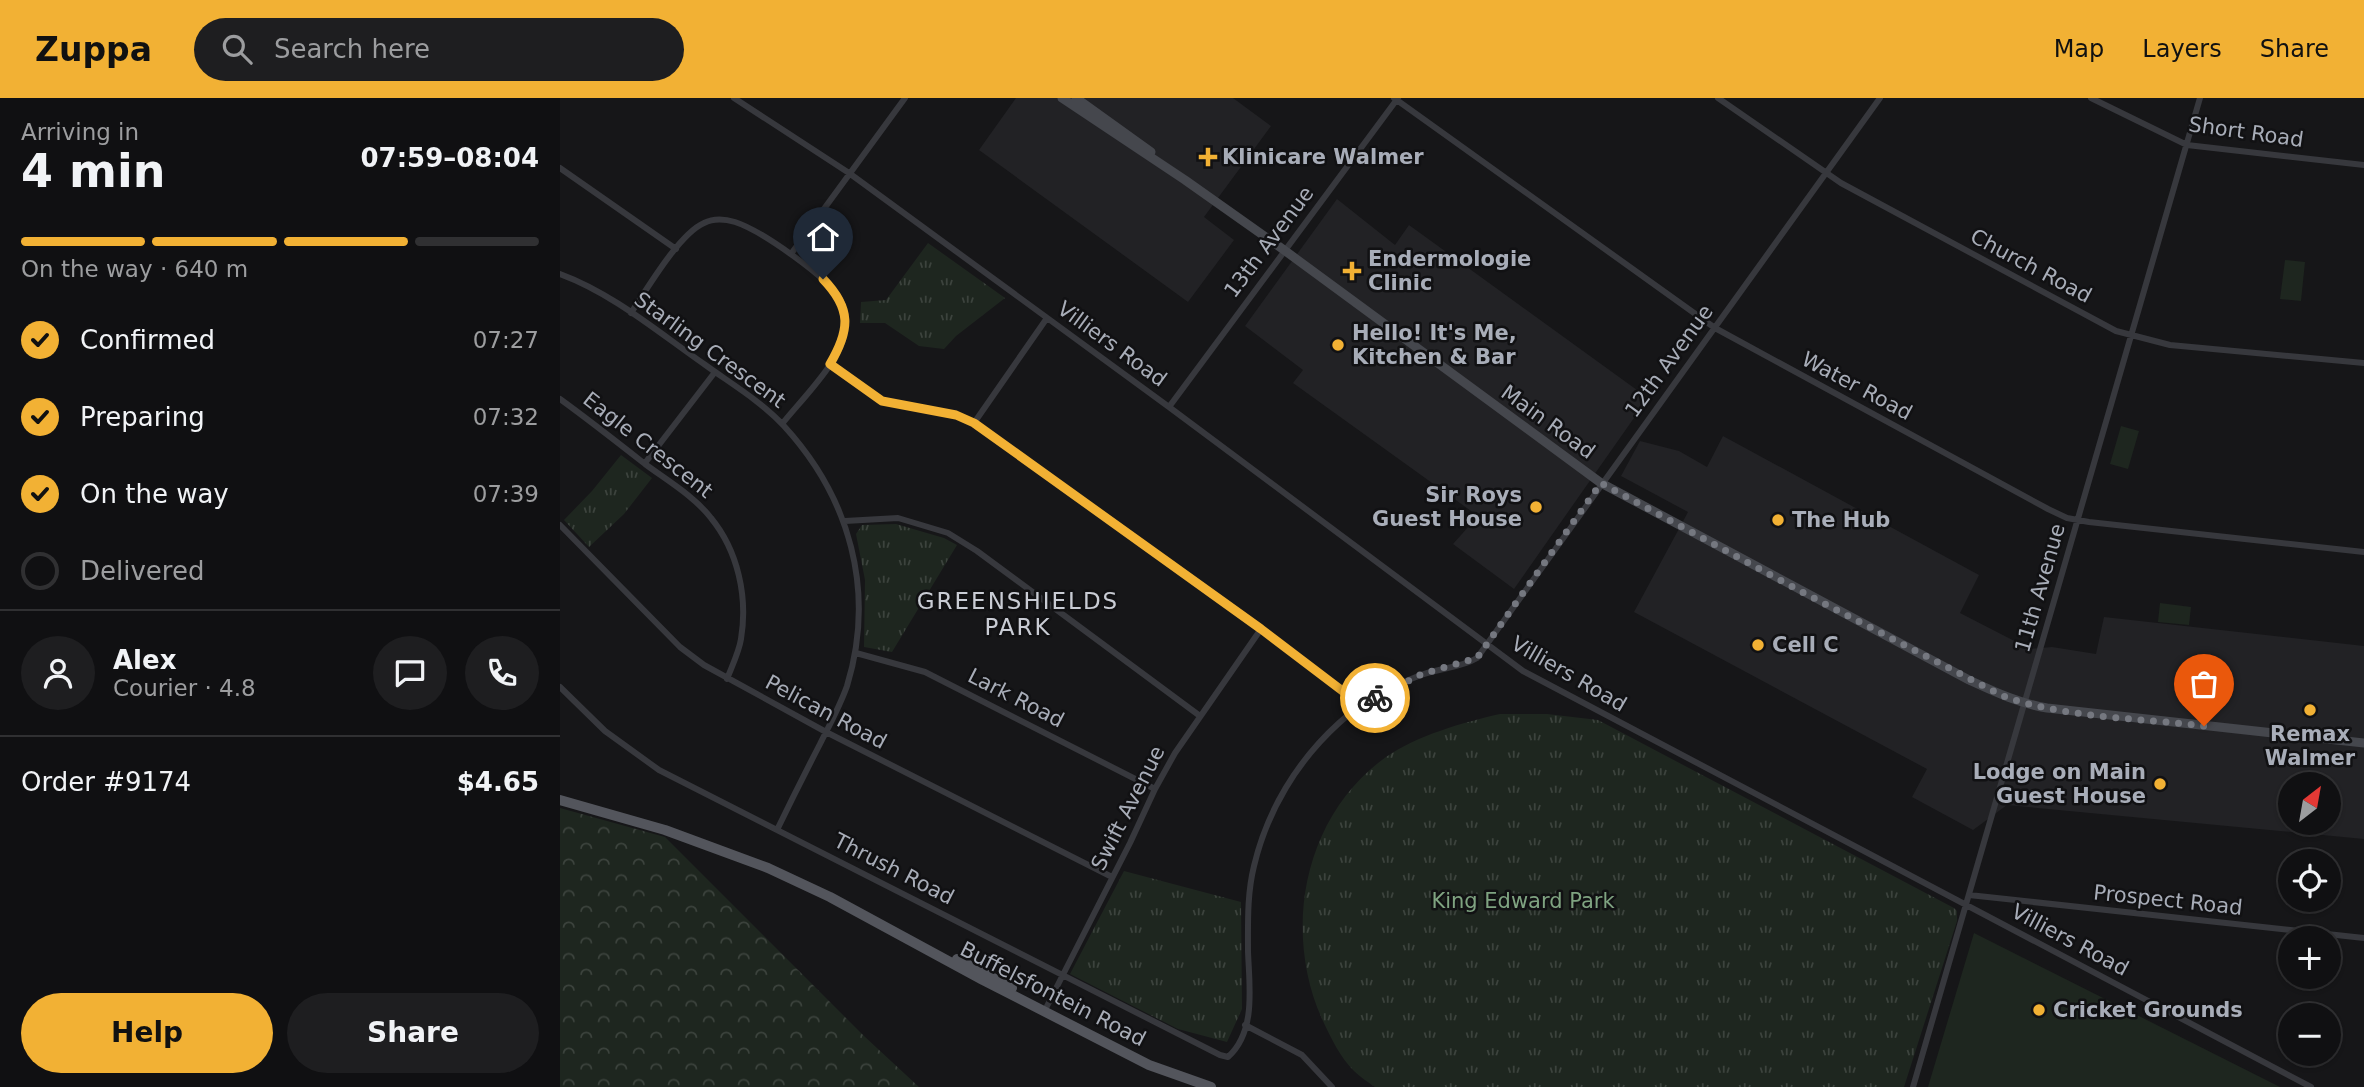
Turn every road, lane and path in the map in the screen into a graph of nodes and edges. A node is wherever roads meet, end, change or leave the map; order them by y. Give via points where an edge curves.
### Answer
1 (734, 98) edge
2 (905, 98) edge
3 (1062, 98) edge
4 (1076, 98) edge
5 (1717, 98) edge
6 (1880, 98) edge
7 (2091, 98) edge
8 (2200, 98) edge
9 (1397, 99) edge
10 (2187, 145) junction
11 (2364, 164) edge
12 (560, 168) edge
13 (849, 173) junction
14 (1827, 173) junction
15 (1185, 180) junction
16 (676, 249) junction
17 (1284, 250) junction
18 (791, 254) junction
19 (560, 274) edge
20 (631, 313) junction
21 (1047, 318) junction
22 (1715, 328) junction
23 (2132, 337) junction
24 (2364, 363) edge
25 (830, 364) junction
26 (715, 372) junction
27 (560, 399) edge
28 (1169, 407) junction
29 (974, 423) junction
30 (782, 424) junction
31 (645, 463) junction
32 (1601, 483) junction
33 (2077, 520) junction
34 (845, 521) junction
35 (560, 525) edge
36 (2364, 552) edge
37 (1261, 629) junction
38 (1487, 644) junction
39 (856, 653) junction
40 (727, 679) junction
41 (560, 687) edge
42 (2025, 704) junction
43 (1361, 705) junction
44 (1200, 716) junction
45 (826, 733) junction
46 (2364, 743) edge
47 (1155, 789) junction
48 (560, 800) edge
49 (776, 830) junction
50 (1112, 877) junction
51 (1969, 895) junction
52 (1966, 905) junction
53 (2364, 938) edge
54 (1063, 973) junction
55 (1045, 1009) junction
56 (1245, 1025) junction
57 (1230, 1056) joint
58 (1211, 1087) edge
59 (1332, 1087) edge
60 (1913, 1087) edge
61 (2311, 1087) edge

1 - 13 street, Villiers Road
2 - 13 street
3 - 15 main road, Main Road
4 - 15 main road, Main Road
5 - 14 street, Church Road
6 - 14 street, 12th Avenue
7 - 10 street, Short Road
8 - 10 street, 11th Avenue
9 - 17 street, 13th Avenue
9 - 22 street, Water Road
10 - 11 street, Short Road
10 - 23 street, 11th Avenue
12 - 16 street
13 - 18 street
13 - 21 street, Villiers Road
14 - 22 street, 12th Avenue
14 - 23 street, Church Road
15 - 17 main road, Main Road
16 - 18 street via 695,228 716,219 735,222
16 - 20 street
17 - 28 street, 13th Avenue
17 - 32 main road, Main Road
18 - 25 street via 823,279 841,301 845,334
19 - 20 street, Starling Crescent
20 - 26 street, Starling Crescent
21 - 28 street, Villiers Road
21 - 29 street
22 - 32 street, 12th Avenue
22 - 33 street, Water Road via 2048,509
23 - 24 street, Church Road via 2195,348
23 - 33 street, 11th Avenue
25 - 29 street via 882,401 956,415
25 - 30 street
26 - 30 street, Starling Crescent
26 - 31 street
27 - 31 street, Eagle Crescent
28 - 38 street, Villiers Road
29 - 37 street
30 - 34 street, Starling Crescent via 813,461
31 - 40 street, Eagle Crescent via 711,517 736,561 742,590 741,640
32 - 38 street, 12th Avenue
32 - 42 main road, Main Road via 1969,680
33 - 36 street, Water Road
33 - 42 street, 11th Avenue
34 - 39 street, Starling Crescent via 858,582
34 - 44 street via 898,517 948,533
35 - 40 street, Pelican Road via 680,647
37 - 43 street
37 - 44 street, Swift Avenue
38 - 43 street, 12th Avenue via 1474,660 1422,674
38 - 52 street, Villiers Road via 1541,682
39 - 45 street, Starling Crescent via 846,690
39 - 47 street, Lark Road via 925,672
40 - 45 street, Pelican Road
41 - 49 street, Thrush Road via 605,731 659,770
42 - 46 main road, Main Road
42 - 51 street, 11th Avenue
43 - 56 street, 12th Avenue via 1301,765 1281,794 1265,831 1253,867 1249,901 1251,986
44 - 47 street, Swift Avenue
45 - 49 street, Starling Crescent
45 - 50 street, Pelican Road
47 - 50 street, Swift Avenue
48 - 55 main road, Buffelsfontein Road via 736,855 919,939
49 - 54 street, Thrush Road
50 - 54 street, Swift Avenue
51 - 52 street, 11th Avenue
51 - 53 street, Prospect Road
52 - 60 street, 11th Avenue
52 - 61 street, Villiers Road
54 - 55 street, Swift Avenue
54 - 57 street, Thrush Road via 1220,1055
55 - 58 main road, Buffelsfontein Road via 1149,1065
56 - 57 street, 12th Avenue
56 - 59 street via 1301,1055

